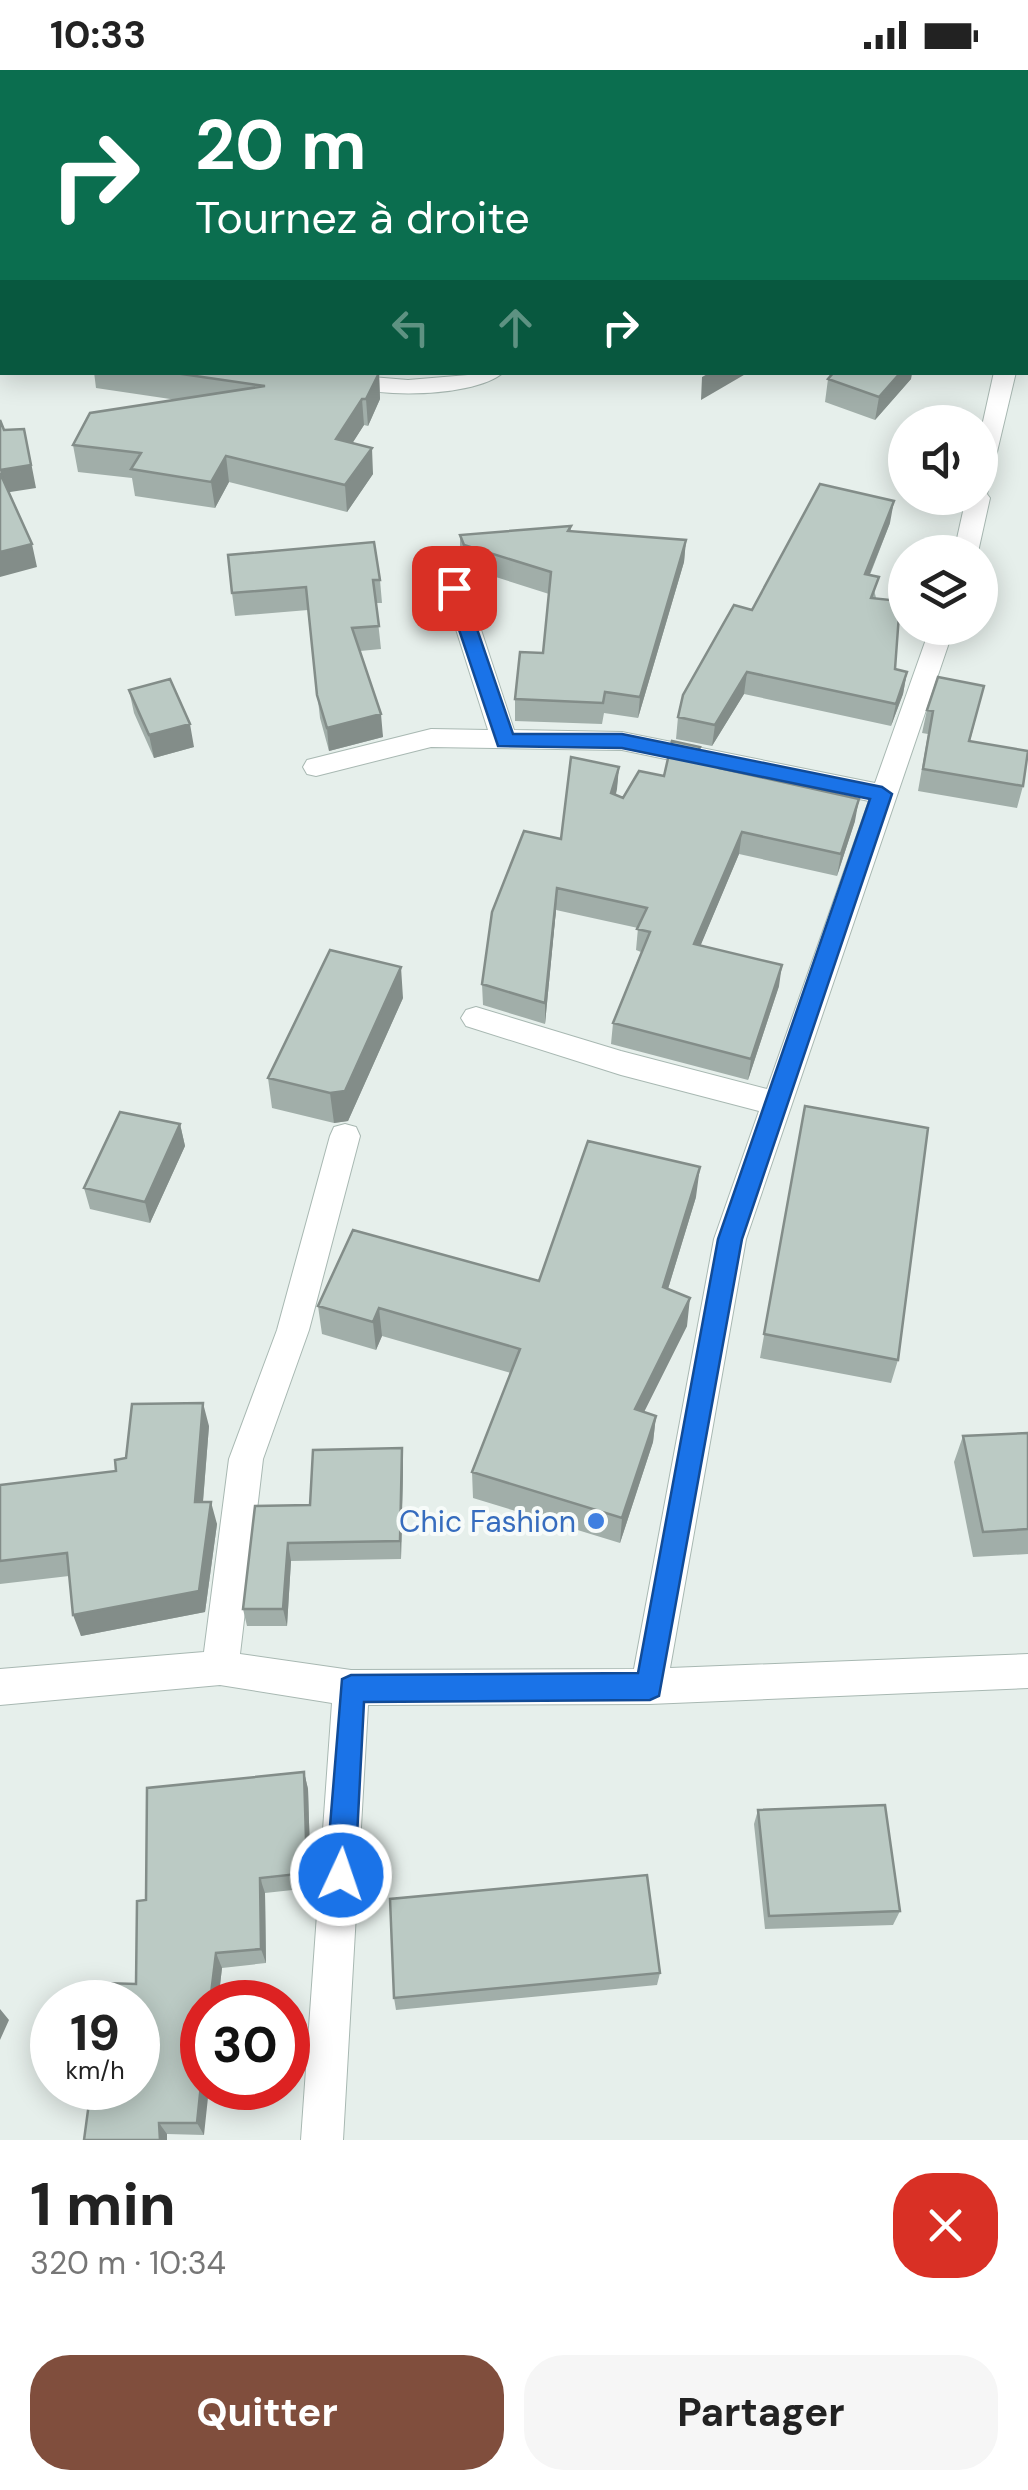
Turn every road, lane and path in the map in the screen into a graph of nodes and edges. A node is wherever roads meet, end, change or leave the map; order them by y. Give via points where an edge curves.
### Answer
1 (340, 375) edge
2 (486, 375) edge
3 (1004, 375) edge
4 (998, 405) edge
5 (446, 560) dead end
6 (936, 645) edge
7 (505, 741) junction
8 (316, 767) dead end
9 (882, 794) junction
10 (476, 1018) dead end
11 (776, 1103) junction
12 (344, 1136) dead end
13 (220, 1668) junction
14 (1028, 1671) edge
15 (650, 1686) junction
16 (0, 1687) edge
17 (351, 1688) junction
18 (322, 2140) edge

1 - 2 street via 416,388
3 - 4 street
5 - 7 street
6 - 9 street
7 - 8 street via 431,738
7 - 9 street via 622,741
9 - 11 street
10 - 11 street
11 - 15 street via 730,1239
12 - 13 street via 294,1330 246,1459
13 - 16 street
13 - 17 street
14 - 15 street
15 - 17 street
17 - 18 street

